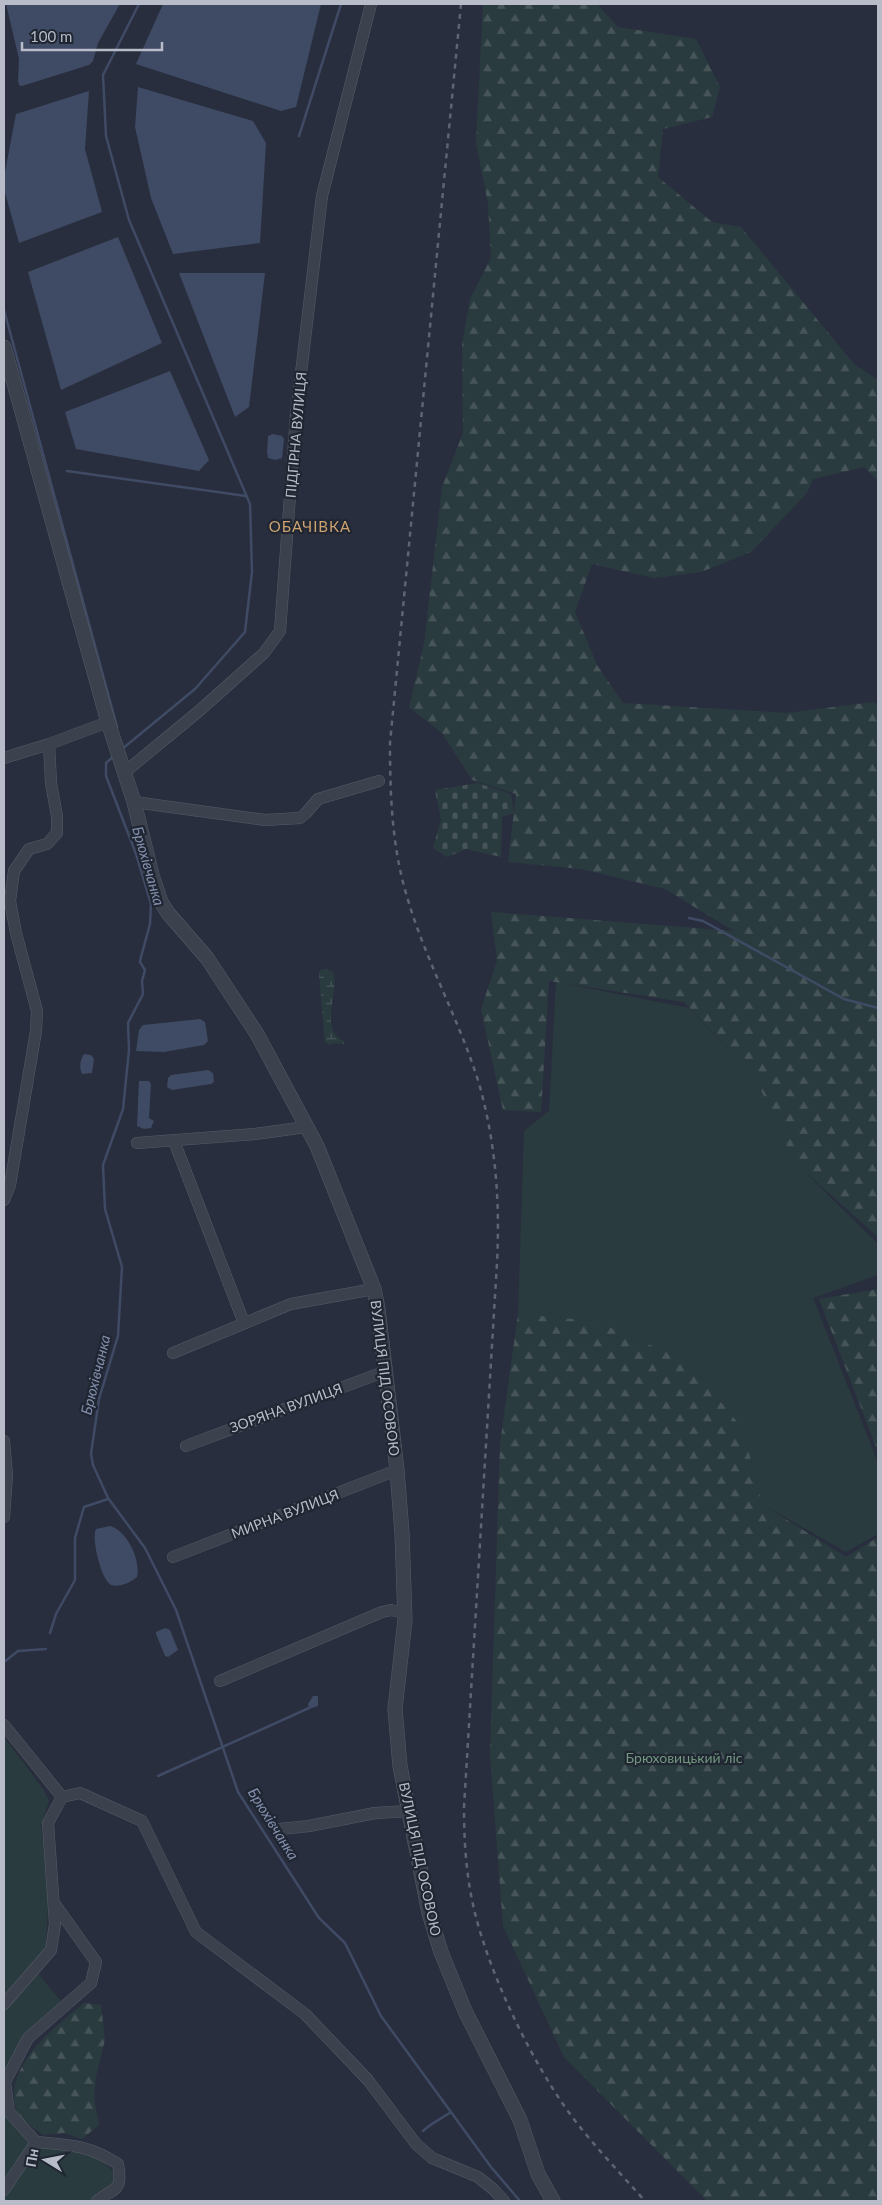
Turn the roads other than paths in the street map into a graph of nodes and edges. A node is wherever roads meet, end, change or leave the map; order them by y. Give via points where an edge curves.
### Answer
1 (371, 4) edge
2 (4, 347) edge
3 (7, 372) edge
4 (108, 722) junction
5 (49, 744) junction
6 (4, 758) edge
7 (124, 767) junction
8 (378, 781) dead end
9 (134, 802) junction
10 (306, 1127) junction
11 (174, 1141) junction
12 (137, 1143) dead end
13 (4, 1200) edge
14 (374, 1289) junction
15 (244, 1323) junction
16 (173, 1353) dead end
17 (386, 1371) junction
18 (4, 1442) edge
19 (186, 1446) dead end
20 (397, 1470) junction
21 (4, 1516) edge
22 (173, 1557) dead end
23 (404, 1613) junction
24 (220, 1681) dead end
25 (4, 1725) edge
26 (62, 1797) junction
27 (409, 1812) junction
28 (280, 1829) dead end
29 (54, 1903) junction
30 (5, 1999) edge
31 (36, 2142) junction
32 (4, 2190) edge
33 (97, 2201) edge
34 (504, 2201) edge
35 (553, 2201) edge

1 - 7 street, ПІДГІРНА ВУЛИЦЯ via 322,196 296,415 280,631 264,653 200,711
2 - 3 street
3 - 4 street
4 - 5 street
4 - 7 street, ВУЛИЦЯ ПІД ОСОВОЮ
5 - 6 street
5 - 13 street via 58,833 47,844 25,852 14,871 10,901 37,1012 10,1185
7 - 9 street, ВУЛИЦЯ ПІД ОСОВОЮ
8 - 9 street via 318,799 300,818 265,820
9 - 10 street, ВУЛИЦЯ ПІД ОСОВОЮ via 160,902 206,958 249,1019
10 - 11 street
10 - 14 street, ВУЛИЦЯ ПІД ОСОВОЮ via 317,1146
11 - 12 street
11 - 15 street
14 - 15 street via 291,1304
14 - 17 street, ВУЛИЦЯ ПІД ОСОВОЮ
15 - 16 street
17 - 19 street, ЗОРЯНА ВУЛИЦЯ
17 - 20 street, ВУЛИЦЯ ПІД ОСОВОЮ
18 - 21 street via 7,1475
20 - 22 street, МИРНА ВУЛИЦЯ
20 - 23 street, ВУЛИЦЯ ПІД ОСОВОЮ
23 - 24 street via 382,1612
23 - 27 street, ВУЛИЦЯ ПІД ОСОВОЮ via 395,1709 400,1766
25 - 26 street
26 - 29 street via 48,1823
26 - 34 street via 80,1793 142,1821 196,1932 306,2014 368,2080 416,2144 432,2158 478,2177
27 - 28 street via 375,1812
27 - 35 street, ВУЛИЦЯ ПІД ОСОВОЮ via 429,1913 441,1952 465,2011 520,2120 538,2174
29 - 30 street via 55,1924 50,1950
29 - 31 street via 96,1962 91,1983 28,2038 5,2082 9,2112
31 - 32 street
31 - 33 street via 100,2152 118,2164 120,2179 113,2192

